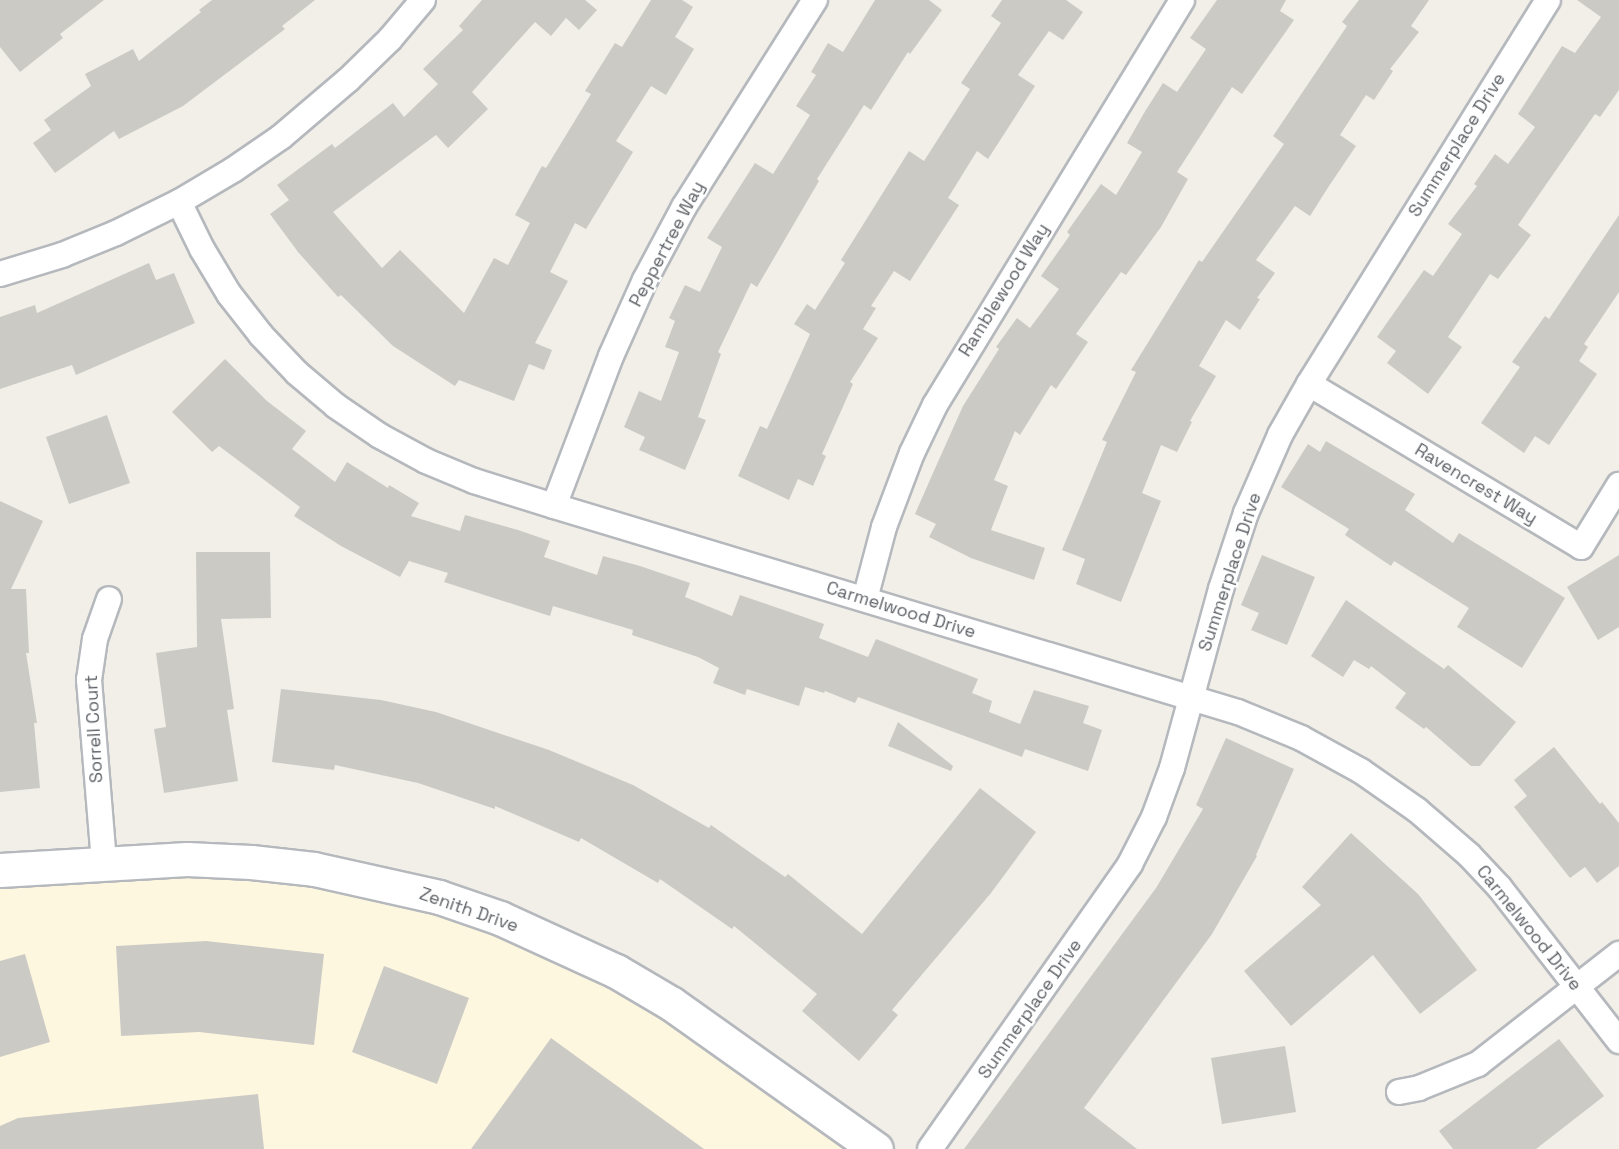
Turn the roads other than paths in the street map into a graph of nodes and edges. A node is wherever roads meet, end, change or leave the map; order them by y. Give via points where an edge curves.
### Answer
1 (423, 0) edge
2 (815, 0) edge
3 (1182, 0) edge
4 (1548, 0) edge
5 (179, 202) junction
6 (0, 274) edge
7 (1309, 384) junction
8 (1619, 485) edge
9 (555, 506) junction
10 (109, 599) dead end
11 (865, 599) junction
12 (1191, 697) junction
13 (104, 862) junction
14 (0, 870) edge
15 (1619, 954) edge
16 (1578, 986) junction
17 (1619, 1041) edge
18 (1399, 1092) dead end
19 (876, 1149) edge
20 (930, 1149) edge

1 - 5 street via 348,80 281,137
2 - 9 street, Peppertree Way via 684,207 645,280 611,356
3 - 11 street, Ramblewood Way via 935,405 884,527
4 - 7 street, Summerplace Drive
5 - 6 street via 62,255
5 - 9 street, Carmelwood Drive via 202,249 248,319 297,373 336,406 426,461 474,481
7 - 8 street, Ravencrest Way via 1581,547
7 - 12 street, Summerplace Drive via 1280,435 1246,513
9 - 11 street, Carmelwood Drive
10 - 13 street, Sorrell Court via 95,639 89,680
11 - 12 street, Carmelwood Drive
12 - 16 street, Carmelwood Drive via 1300,738 1361,771 1417,810 1500,888
12 - 20 street, Summerplace Drive via 1154,818 1130,864
13 - 14 street, Zenith Drive
13 - 19 street, Zenith Drive via 187,859 314,870 440,897 500,918 616,971 672,1004
15 - 16 street
16 - 17 street, Carmelwood Drive
16 - 18 street via 1478,1065

